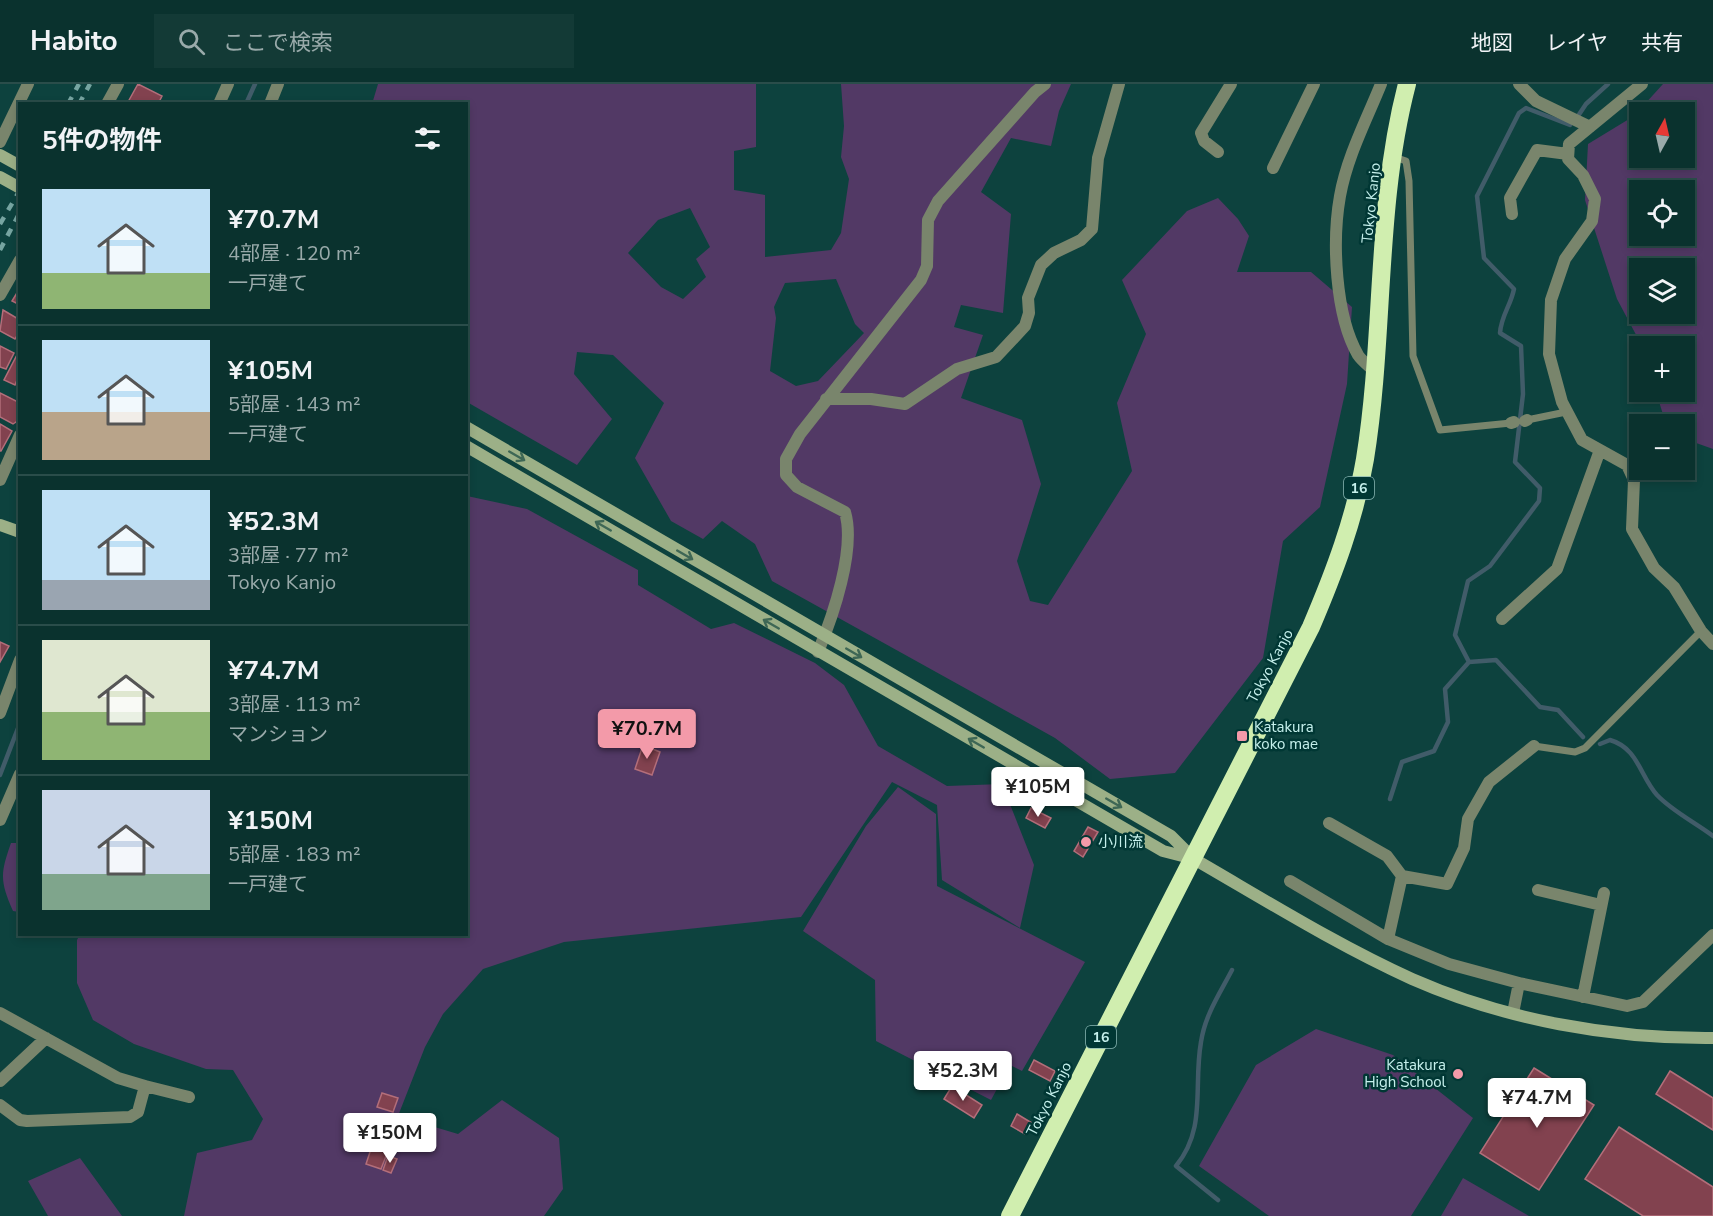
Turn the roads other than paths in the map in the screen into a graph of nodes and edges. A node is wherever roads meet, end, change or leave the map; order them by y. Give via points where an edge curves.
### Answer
1 (28, 84) edge
2 (118, 84) edge
3 (228, 84) edge
4 (278, 84) edge
5 (1045, 84) edge
6 (1119, 84) edge
7 (1231, 84) edge
8 (1314, 84) edge
9 (1381, 84) edge
10 (1407, 84) edge
11 (1519, 84) edge
12 (1642, 84) edge
13 (19, 102) edge
14 (108, 102) edge
15 (220, 102) edge
16 (271, 102) edge
17 (18, 105) edge
18 (1590, 127) junction
19 (0, 142) edge
20 (1218, 152) dead end
21 (1568, 154) junction
22 (0, 155) edge
23 (1394, 158) junction
24 (18, 165) edge
25 (1273, 168) dead end
26 (0, 177) edge
27 (18, 187) edge
28 (1512, 214) dead end
29 (18, 264) edge
30 (0, 295) edge
31 (1374, 371) junction
32 (826, 399) junction
33 (1566, 412) junction
34 (468, 428) edge
35 (18, 440) edge
36 (468, 447) edge
37 (1600, 450) junction
38 (0, 480) edge
39 (0, 525) edge
40 (18, 531) edge
41 (1502, 619) dead end
42 (1701, 631) junction
43 (825, 636) junction
44 (1713, 644) edge
45 (818, 652) junction
46 (18, 665) edge
47 (0, 713) edge
48 (1534, 746) joint
49 (18, 779) edge
50 (0, 820) edge
51 (1329, 823) dead end
52 (1194, 859) junction
53 (1402, 876) junction
54 (1290, 881) dead end
55 (1538, 890) dead end
56 (1713, 934) edge
57 (1388, 939) junction
58 (1519, 983) junction
59 (1583, 997) junction
60 (0, 1013) edge
61 (1513, 1013) junction
62 (46, 1038) junction
63 (1713, 1038) edge
64 (0, 1081) edge
65 (145, 1086) junction
66 (189, 1097) dead end
67 (0, 1105) edge
68 (1010, 1216) edge

1 - 13 street
2 - 14 street
3 - 15 street
4 - 16 street
5 - 32 street via 938,201 928,220 927,266 921,280
6 - 32 street via 1098,158 1092,229 1082,240 1054,253 1041,265 1028,298 1025,326 1011,342 996,357 957,369 906,404
7 - 20 street via 1202,133 1204,141
8 - 25 street
9 - 31 street via 1352,153 1340,197 1336,265 1345,320 1358,355
10 - 23 highway, Tokyo Kanjo / 16
11 - 18 street via 1536,100
12 - 18 street
17 - 19 street
18 - 21 street via 1569,144
21 - 28 street via 1537,150 1510,198
21 - 33 street via 1595,199 1592,221 1565,259 1551,300 1549,354
22 - 24 street
23 - 31 highway, Tokyo Kanjo / 16
23 - 33 lane via 1406,161 1409,181 1413,356 1440,430 1519,422
26 - 27 street
29 - 30 street
31 - 52 highway, Tokyo Kanjo / 16 via 1356,506 1334,572 1311,627
32 - 43 street via 786,459 786,475 797,487 845,512 850,528 838,597
33 - 37 street via 1582,440
34 -> 43 street
35 - 38 street
45 -> 36 street
37 - 41 street via 1557,569
37 - 42 street via 1627,465 1634,480 1632,529 1654,568 1674,587
39 - 40 street
42 - 44 street
42 - 48 lane via 1585,748 1575,752
43 - 45 street
43 -> 52 street via 1171,836
52 -> 45 street via 1163,851
46 - 47 street
48 - 53 street via 1489,782 1468,819 1464,848 1447,884
49 - 50 street
51 - 53 street via 1387,856
52 - 61 street via 1372,959 1461,998
52 - 68 highway, Tokyo Kanjo / 16
53 - 57 street
54 - 57 street
55 - 59 street via 1603,899
56 - 59 street via 1643,1002 1627,1006
57 - 58 street via 1449,964
58 - 59 street
58 - 61 street
60 - 62 street
61 - 63 street via 1626,1034
62 - 64 street
62 - 65 street via 118,1078
65 - 66 street
65 - 67 street via 138,1112 130,1117 27,1121

